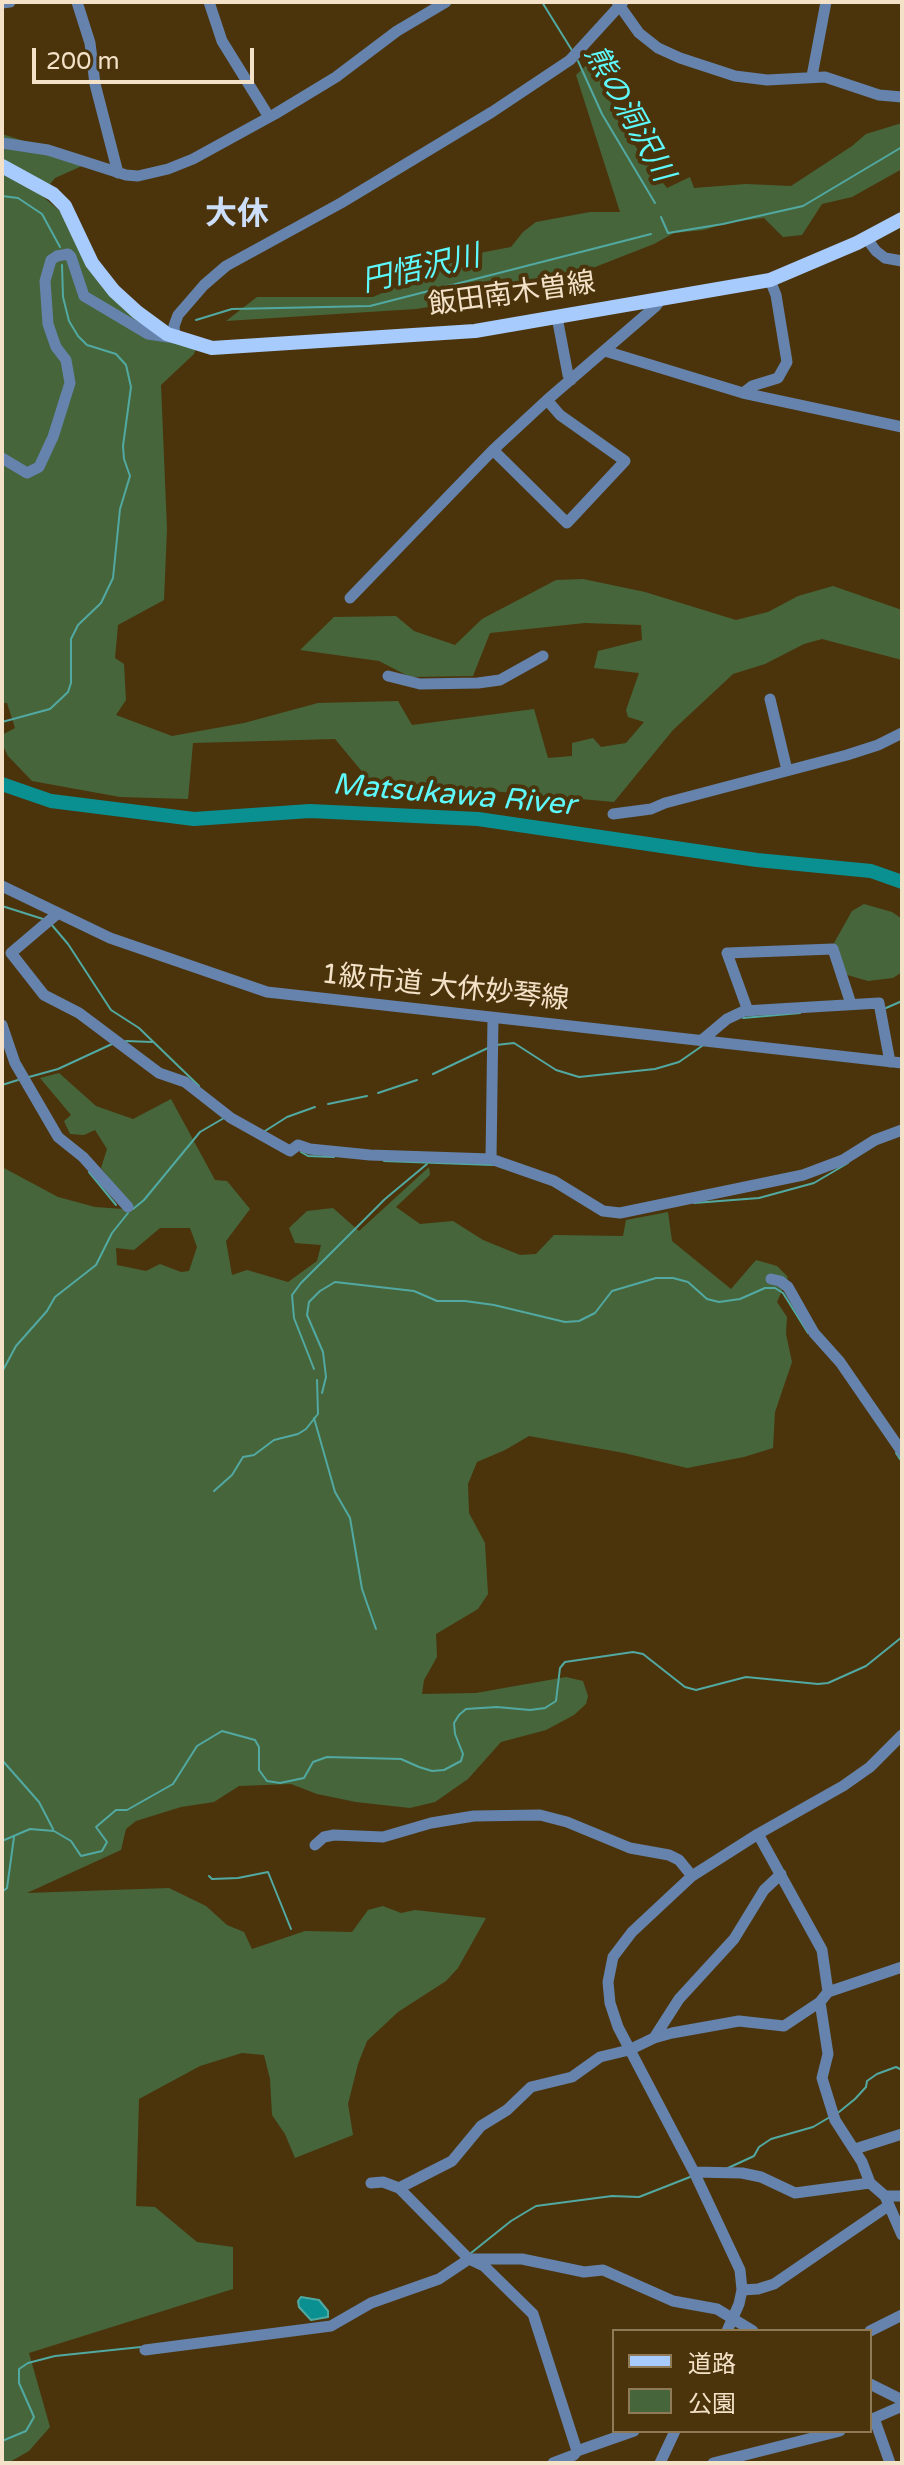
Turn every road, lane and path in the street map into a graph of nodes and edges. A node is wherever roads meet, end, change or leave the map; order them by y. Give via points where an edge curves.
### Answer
1 (10, 2) edge
2 (77, 2) edge
3 (209, 2) edge
4 (446, 2) edge
5 (826, 2) edge
6 (2, 3) edge
7 (620, 3) edge
8 (812, 76) junction
9 (902, 97) edge
10 (269, 117) junction
11 (2, 143) edge
12 (2, 166) edge
13 (118, 173) junction
14 (902, 219) edge
15 (867, 239) junction
16 (902, 261) edge
17 (770, 280) junction
18 (661, 299) junction
19 (557, 317) junction
20 (175, 338) junction
21 (605, 351) junction
22 (571, 380) junction
23 (743, 393) junction
24 (547, 400) junction
25 (902, 427) edge
26 (493, 450) junction
27 (2, 458) edge
28 (350, 598) dead end
29 (543, 656) dead end
30 (388, 676) dead end
31 (770, 699) dead end
32 (902, 733) edge
33 (787, 770) junction
34 (613, 814) dead end
35 (2, 886) edge
36 (51, 920) junction
37 (851, 1004) junction
38 (748, 1011) junction
39 (493, 1018) junction
40 (2, 1025) edge
41 (702, 1040) junction
42 (896, 1062) edge
43 (902, 1130) edge
44 (491, 1159) junction
45 (128, 1207) dead end
46 (771, 1279) dead end
47 (902, 1452) edge
48 (902, 1735) edge
49 (758, 1834) junction
50 (315, 1845) dead end
51 (781, 1874) junction
52 (692, 1876) junction
53 (902, 1967) edge
54 (828, 1992) junction
55 (820, 2002) junction
56 (654, 2038) junction
57 (629, 2050) junction
58 (902, 2134) edge
59 (855, 2149) junction
60 (694, 2172) junction
61 (371, 2183) dead end
62 (870, 2183) junction
63 (399, 2188) junction
64 (902, 2196) edge
65 (887, 2201) junction
66 (902, 2235) edge
67 (469, 2259) junction
68 (742, 2290) junction
69 (902, 2315) edge
70 (734, 2318) junction
71 (728, 2329) edge
72 (750, 2329) edge
73 (872, 2330) edge
74 (145, 2350) dead end
75 (872, 2385) edge
76 (902, 2403) edge
77 (872, 2419) edge
78 (629, 2433) edge
79 (674, 2433) edge
80 (832, 2433) edge
81 (575, 2456) edge
82 (553, 2463) edge
83 (660, 2463) edge
84 (713, 2463) edge
85 (890, 2463) edge

1 - 6 street
2 - 13 street
3 - 10 street via 222,41
4 - 10 street
5 - 8 street
7 - 8 street via 639,33 680,58 735,76
7 - 20 street via 570,60 341,203 226,266 178,315
8 - 9 street
10 - 13 street via 168,169 138,176
11 - 13 street via 48,150
12 - 20 main road, 飯田南木曽線 via 53,194 73,220 100,275 151,325
14 - 15 main road, 飯田南木曽線
15 - 16 street via 885,258
15 - 17 main road, 飯田南木曽線
17 - 18 main road, 飯田南木曽線
17 - 23 street via 787,362 778,378
18 - 19 main road, 飯田南木曽線
18 - 21 street
19 - 20 main road, 飯田南木曽線 via 475,331 212,348
19 - 22 street
20 - 27 street via 148,334 84,296 68,254 51,260 45,281 48,324 66,360 70,383 39,467 27,473
21 - 22 street
21 - 23 street
22 - 24 street
23 - 25 street
24 - 26 street
24 - 26 street via 625,461 567,523
26 - 28 street
29 - 30 street via 500,680 478,683 420,684
31 - 33 street
32 - 33 street
33 - 34 street via 651,809
35 - 36 street, 1級市道 大休妙琴線
36 - 39 street, 1級市道 大休妙琴線 via 267,992
36 - 44 street via 11,953 44,995 79,1013 159,1073 185,1082 228,1116 294,1148
37 - 38 street
37 - 38 street via 833,949 727,953
37 - 42 street via 879,1003
38 - 41 street via 727,1019
39 - 41 street, 1級市道 大休妙琴線
39 - 44 street
40 - 45 street via 23,1079 58,1137
41 - 42 street, 1級市道 大休妙琴線
43 - 44 street via 803,1175 620,1213 603,1211 554,1181
46 - 47 street via 788,1287 814,1333
48 - 49 street via 843,1786
49 - 51 street
49 - 52 street
50 - 52 street via 334,1835 383,1837 474,1816 540,1815 630,1848 669,1855
51 - 54 street via 822,1950
51 - 56 street via 764,1890 734,1939 679,1999
52 - 57 street via 613,1957 610,2003
53 - 54 street
54 - 55 street
55 - 56 street via 784,2026 739,2021
55 - 59 street via 828,2054 822,2078 834,2115
56 - 57 street
57 - 60 street
57 - 63 street via 600,2057 572,2077 531,2087 481,2126 452,2161
58 - 59 street
59 - 62 street
60 - 62 street via 742,2173 795,2193
60 - 68 street via 732,2249
61 - 63 street
62 - 65 street
63 - 67 street
64 - 65 street
65 - 66 street
65 - 68 street via 774,2284
67 - 70 street via 522,2259 584,2272 603,2270 673,2301 717,2309
67 - 74 street via 439,2279 371,2303 331,2326
67 - 81 street via 484,2266 533,2314
68 - 70 street
69 - 73 street
70 - 71 street
70 - 72 street
75 - 76 street
76 - 77 street
77 - 85 street
78 - 81 street
79 - 83 street
80 - 84 street
81 - 82 street

